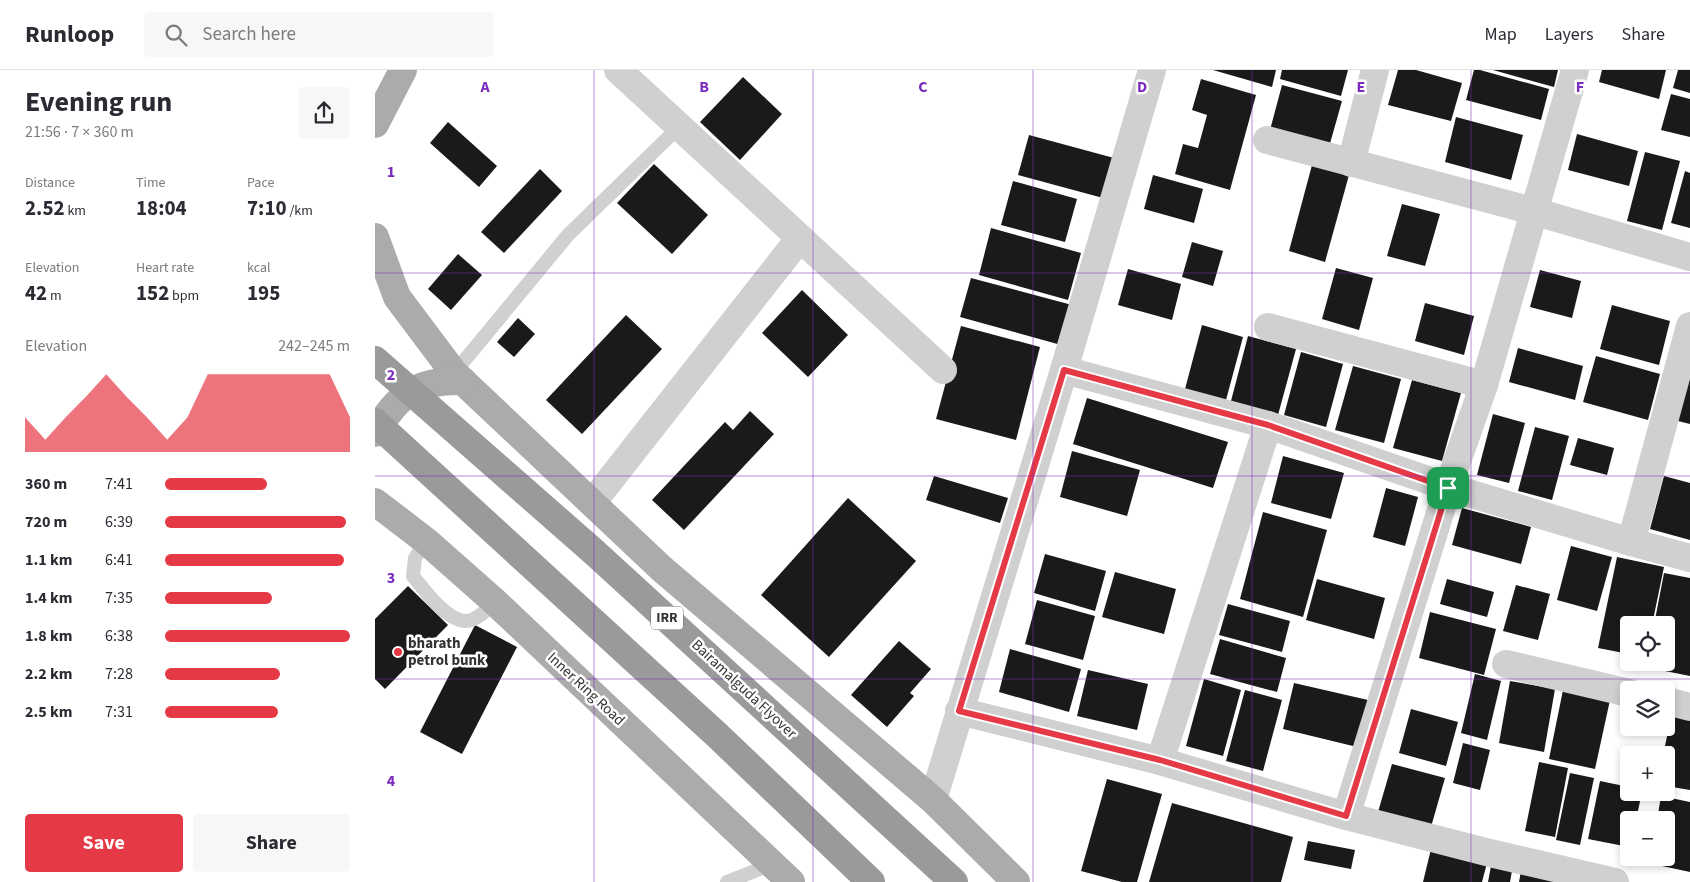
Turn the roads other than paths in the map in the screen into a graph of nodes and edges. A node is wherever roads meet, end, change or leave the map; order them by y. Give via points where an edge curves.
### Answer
1 (403, 70) edge
2 (617, 70) edge
3 (1152, 70) edge
4 (1375, 70) edge
5 (1575, 70) edge
6 (375, 124) edge
7 (679, 127) junction
8 (1267, 140) dead end
9 (1351, 163) junction
10 (1533, 211) junction
11 (375, 237) edge
12 (800, 238) junction
13 (1690, 257) edge
14 (1690, 326) edge
15 (1268, 327) dead end
16 (375, 360) edge
17 (943, 370) dead end
18 (1064, 370) junction
19 (458, 377) junction
20 (1485, 385) junction
21 (375, 422) edge
22 (1268, 425) junction
23 (375, 433) edge
24 (1448, 488) junction
25 (375, 502) edge
26 (592, 503) junction
27 (425, 541) junction
28 (1631, 542) junction
29 (1690, 558) edge
30 (495, 602) junction
31 (1506, 664) dead end
32 (1620, 691) edge
33 (1675, 703) edge
34 (1690, 707) edge
35 (959, 711) junction
36 (1160, 760) junction
37 (933, 800) junction
38 (1346, 816) junction
39 (782, 873) edge
40 (727, 882) edge
41 (871, 882) edge
42 (954, 882) edge
43 (1016, 882) edge
44 (1615, 882) edge

1 - 6 main road
2 - 7 street
3 - 18 street
4 - 9 street
5 - 10 street
7 - 12 street
7 - 19 lane via 568,235
8 - 9 street
9 - 10 street
10 - 13 street
10 - 20 street
11 - 19 main road via 397,297
12 - 17 street
12 - 26 street
14 - 28 street
15 - 20 street
16 - 42 highway, Bairamalguda Flyover / IRR via 595,552
18 - 22 street
18 - 35 street
19 - 23 main road via 422,385 400,399
19 - 26 main road
20 - 24 street
21 - 41 highway via 717,735
22 - 24 street
22 - 36 street
24 - 28 street
24 - 38 street
25 - 27 main road, Inner Ring Road
26 - 37 main road via 662,568
27 - 30 main road, Inner Ring Road
27 - 30 lane via 415,558 413,576 441,607 454,618 467,621 485,612
28 - 29 street
30 - 39 main road, Inner Ring Road
31 - 32 street
33 - 34 street
35 - 36 street
35 - 37 street
36 - 38 street
37 - 43 main road
38 - 44 street
39 - 40 lane

